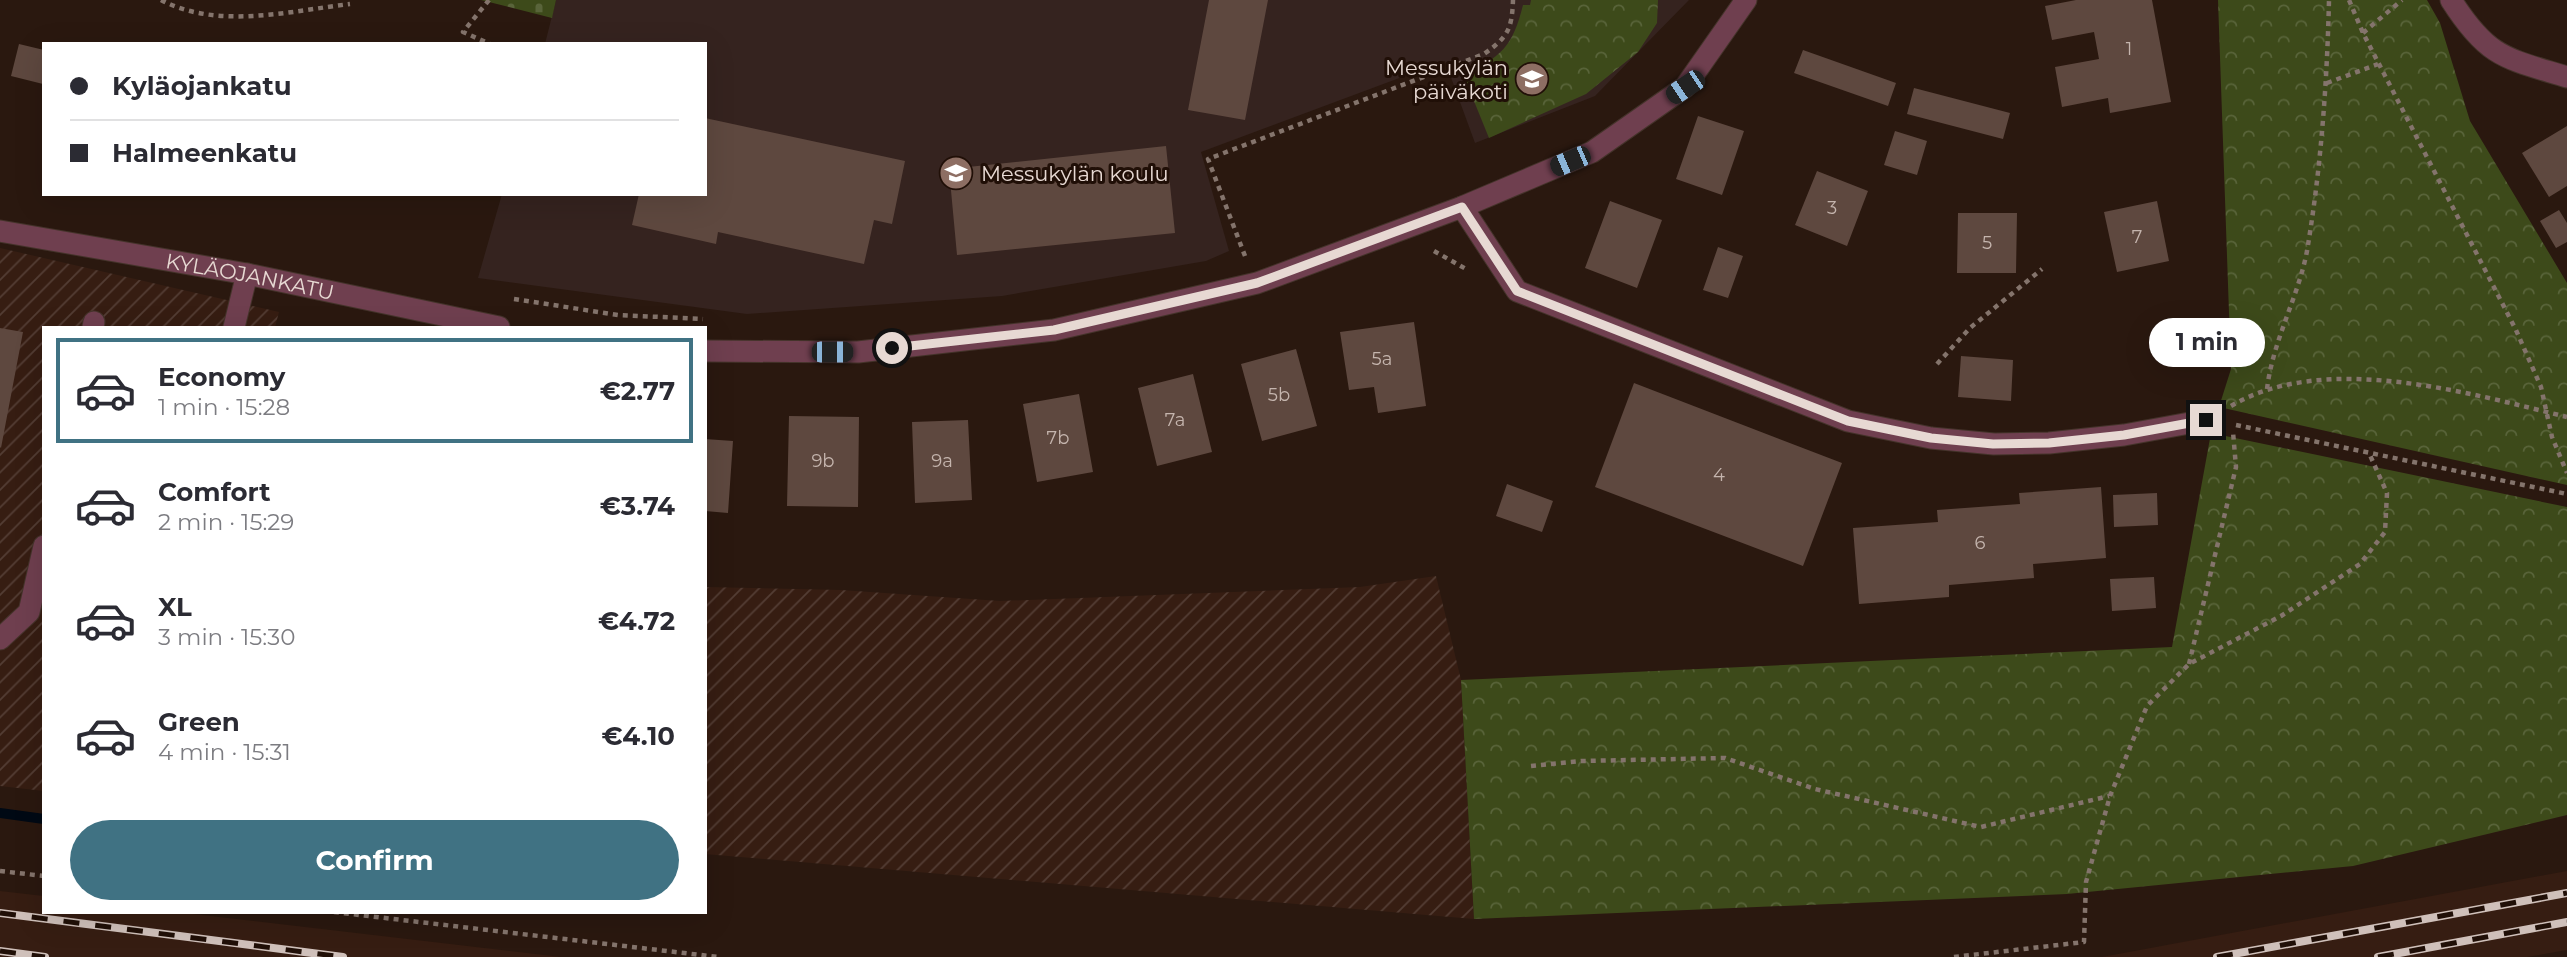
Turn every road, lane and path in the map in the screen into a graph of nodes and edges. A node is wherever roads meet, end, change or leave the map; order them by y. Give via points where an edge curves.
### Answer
1 (161, 0) edge
2 (489, 0) edge
3 (1513, 0) edge
4 (1746, 0) edge
5 (2329, 0) edge
6 (2349, 0) edge
7 (2402, 0) edge
8 (2451, 0) edge
9 (350, 4) dead end
10 (2363, 33) junction
11 (486, 42) edge
12 (2378, 64) junction
13 (2567, 77) edge
14 (2327, 83) junction
15 (1462, 207) junction
16 (0, 230) edge
17 (1393, 232) junction
18 (1255, 257) dead end
19 (1246, 260) junction
20 (1237, 263) dead end
21 (2042, 269) dead end
22 (247, 274) junction
23 (1517, 291) junction
24 (508, 299) dead end
25 (715, 319) dead end
26 (234, 326) edge
27 (494, 326) edge
28 (707, 351) edge
29 (1937, 364) dead end
30 (2267, 390) junction
31 (2546, 411) junction
32 (2567, 417) edge
33 (2206, 420) joint
34 (2369, 453) junction
35 (2567, 473) edge
36 (2567, 494) edge
37 (42, 555) edge
38 (0, 639) edge
39 (2189, 664) junction
40 (1531, 765) dead end
41 (2110, 796) junction
42 (0, 871) edge
43 (42, 876) edge
44 (351, 914) edge
45 (718, 957) edge
46 (1954, 957) edge

1 - 9 path via 179,9 218,16
2 - 11 path via 463,32
3 - 19 path via 1512,24 1501,41 1484,54 1208,159
4 - 15 street via 1685,87 1592,152
5 - 14 path
6 - 10 path
7 - 10 path
8 - 13 street via 2468,26 2495,53
10 - 12 path
12 - 14 path
12 - 31 path via 2516,330 2541,387
14 - 30 path via 2306,254 2281,326
15 - 17 street
15 - 23 street
16 - 22 street, KYLÄOJANKATU
17 - 23 path via 1404,253 1422,248 1440,252 1493,287
17 - 28 street via 1257,283 1054,330 858,352
18 - 19 path
19 - 20 path
21 - 29 path via 1970,328
22 - 26 street
22 - 27 street, KYLÄOJANKATU
23 - 33 street via 1848,421 1931,438 2049,443
24 - 25 path via 618,315
30 - 31 path via 2300,383 2400,380
30 - 33 path
31 - 32 path
31 - 35 path
34 - 36 path
34 - 39 path via 2387,493 2385,532 2360,564 2281,616
34 - 39 path via 2232,424 2236,467
37 - 38 street via 29,612
39 - 41 path via 2147,706
40 - 41 path via 1725,758 1815,789 1981,827
41 - 46 path via 2086,882 2084,942
42 - 43 path
44 - 45 path

